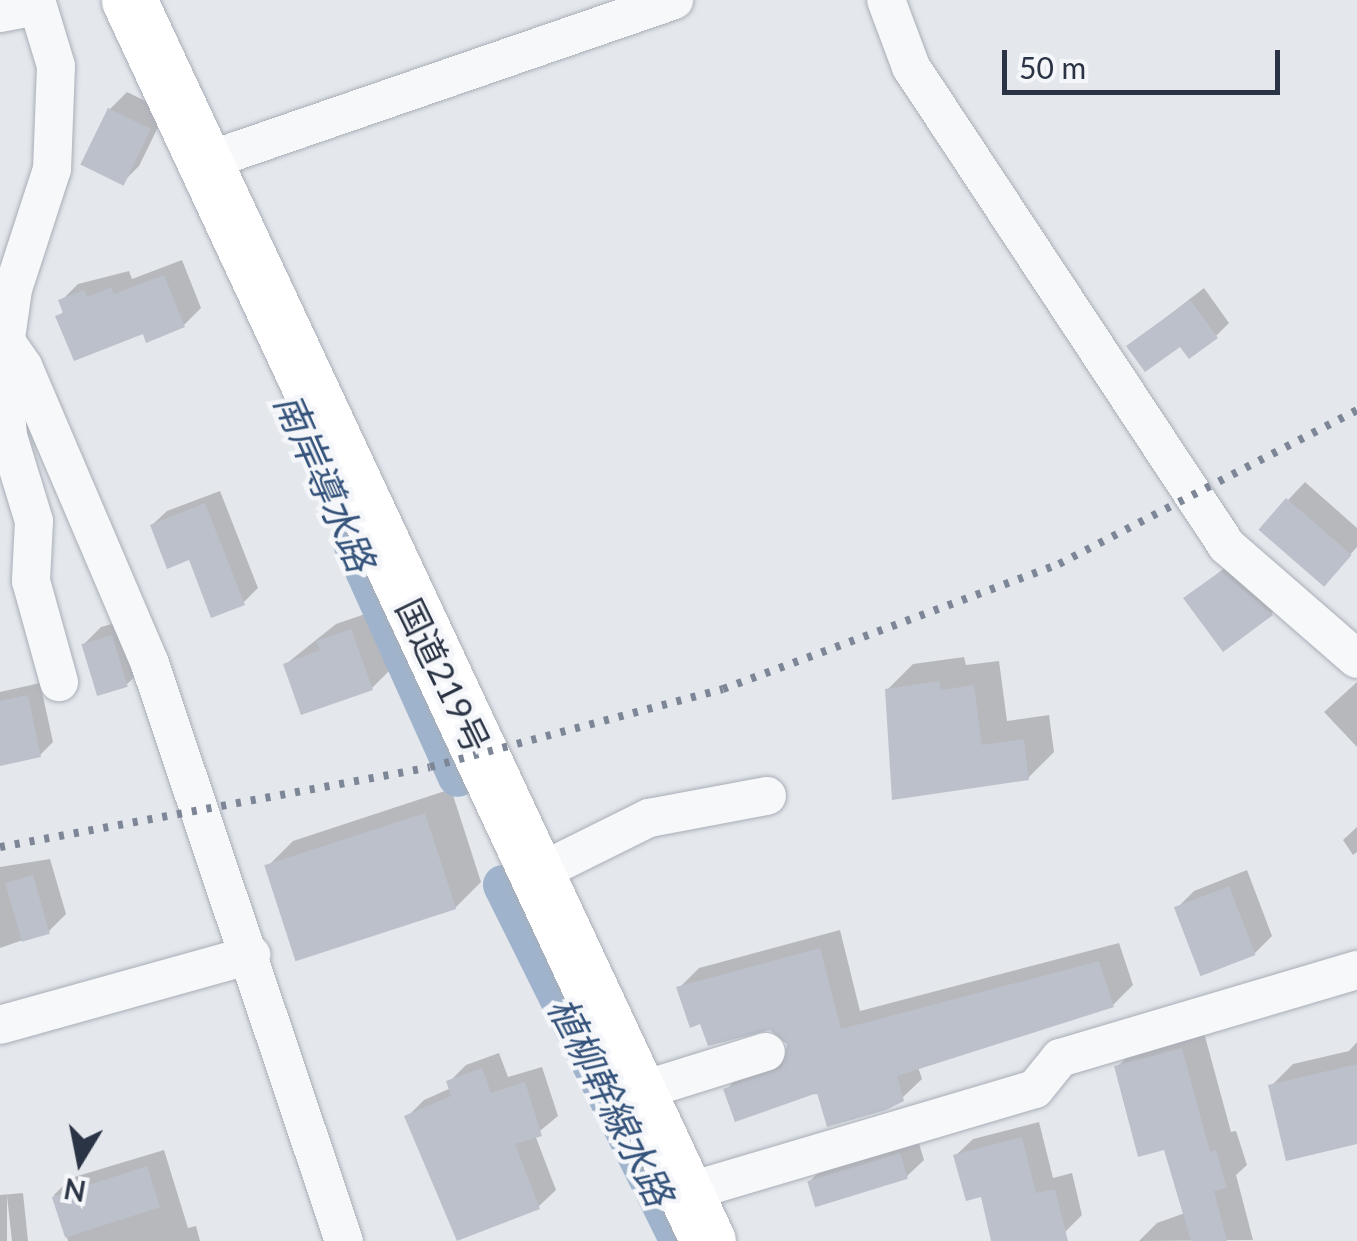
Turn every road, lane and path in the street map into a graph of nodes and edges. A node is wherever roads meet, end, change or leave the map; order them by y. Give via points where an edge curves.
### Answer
1 (129, 0) edge
2 (674, 0) edge
3 (886, 0) edge
4 (36, 3) edge
5 (0, 13) edge
6 (207, 161) junction
7 (2, 336) edge
8 (1357, 659) edge
9 (59, 682) dead end
10 (767, 796) dead end
11 (540, 872) junction
12 (251, 955) junction
13 (1357, 970) edge
14 (0, 1025) edge
15 (766, 1052) dead end
16 (634, 1093) junction
17 (684, 1193) junction
18 (344, 1241) edge
19 (708, 1241) edge

1 - 6 highway, 国道219号
2 - 6 street
3 - 8 street via 912,67 1226,546
4 - 5 street
4 - 7 street via 56,66 52,170
6 - 11 highway, 国道219号
7 - 9 street via 8,436 34,521 32,580
7 - 12 street via 23,366 150,664
10 - 11 street via 649,818
11 - 16 highway, 国道219号
12 - 14 street
12 - 18 street
13 - 17 street via 1060,1058 1035,1088
15 - 16 street
16 - 17 highway, 国道219号
17 - 19 highway, 国道219号

